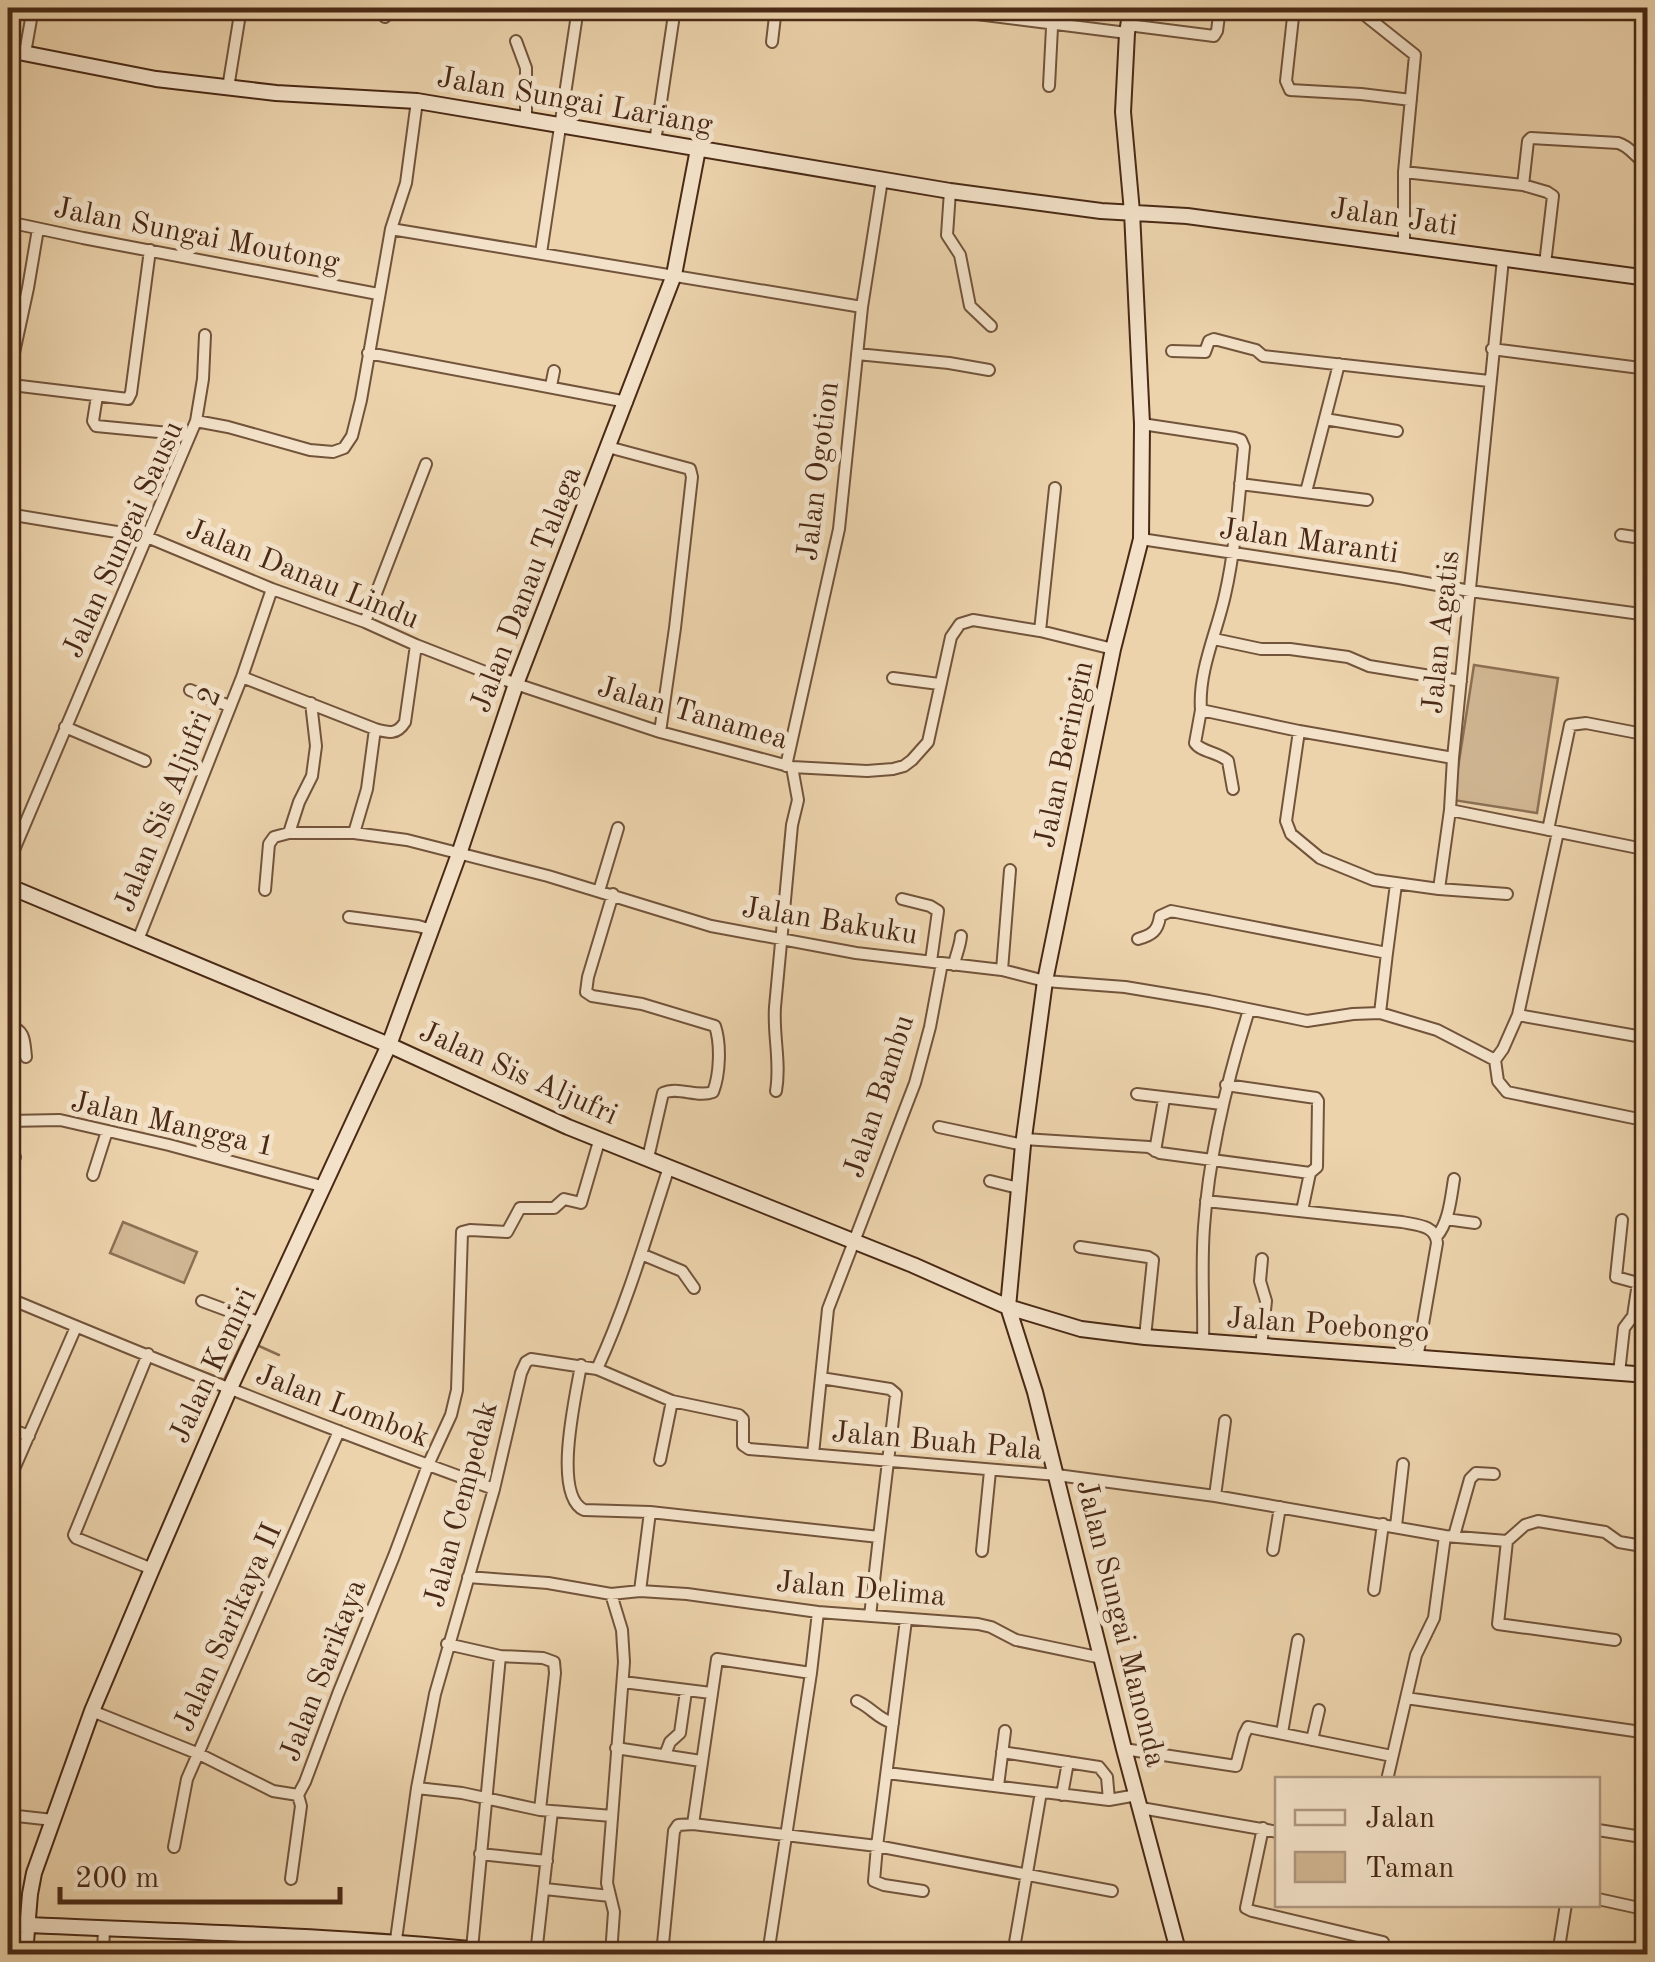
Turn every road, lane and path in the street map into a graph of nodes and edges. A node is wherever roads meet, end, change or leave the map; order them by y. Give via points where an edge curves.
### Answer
1 (33, 8) edge
2 (242, 8) edge
3 (578, 8) edge
4 (674, 8) edge
5 (776, 8) edge
6 (929, 8) edge
7 (1053, 8) edge
8 (1131, 8) edge
9 (1220, 8) edge
10 (1294, 8) edge
11 (1349, 8) edge
12 (1053, 24) junction
13 (1128, 29) junction
14 (516, 41) dead end
15 (772, 42) dead end
16 (8, 50) edge
17 (25, 53) junction
18 (1049, 86) dead end
19 (228, 88) junction
20 (1412, 100) junction
21 (417, 101) junction
22 (526, 119) junction
23 (559, 125) junction
24 (655, 142) junction
25 (698, 149) junction
26 (1648, 164) edge
27 (1404, 172) junction
28 (882, 180) junction
29 (1523, 186) junction
30 (950, 191) junction
31 (1132, 212) junction
32 (8, 222) edge
33 (38, 229) junction
34 (391, 229) junction
35 (1404, 246) junction
36 (150, 250) junction
37 (541, 253) junction
38 (1502, 259) junction
39 (1544, 264) junction
40 (674, 275) junction
41 (1648, 278) edge
42 (378, 294) junction
43 (862, 307) junction
44 (991, 326) dead end
45 (205, 335) dead end
46 (1492, 349) junction
47 (1172, 351) dead end
48 (368, 353) junction
49 (857, 354) junction
50 (1339, 364) junction
51 (989, 370) dead end
52 (1648, 370) edge
53 (554, 371) dead end
54 (1489, 382) junction
55 (551, 386) junction
56 (97, 396) junction
57 (626, 402) junction
58 (1325, 419) junction
59 (196, 421) junction
60 (1142, 424) junction
61 (1397, 431) dead end
62 (190, 435) junction
63 (608, 448) junction
64 (426, 464) dead end
65 (1240, 484) junction
66 (1055, 488) dead end
67 (1306, 492) junction
68 (1367, 500) dead end
69 (8, 514) edge
70 (1621, 535) dead end
71 (147, 537) junction
72 (1140, 539) junction
73 (1648, 539) edge
74 (1233, 554) junction
75 (272, 589) junction
76 (1470, 591) junction
77 (1648, 615) edge
78 (365, 622) junction
79 (1040, 630) junction
80 (1214, 639) junction
81 (416, 646) junction
82 (1113, 649) junction
83 (242, 677) junction
84 (892, 678) dead end
85 (1461, 681) junction
86 (516, 684) junction
87 (939, 684) junction
88 (190, 690) dead end
89 (311, 703) junction
90 (229, 706) junction
91 (1201, 710) junction
92 (66, 727) junction
93 (376, 729) junction
94 (1299, 731) junction
95 (660, 732) junction
96 (1648, 736) edge
97 (1453, 758) junction
98 (145, 761) dead end
99 (789, 766) junction
100 (1233, 789) dead end
101 (1450, 810) junction
102 (618, 828) dead end
103 (1553, 831) junction
104 (288, 833) junction
105 (354, 833) junction
106 (1648, 850) edge
107 (460, 854) junction
108 (8, 864) edge
109 (1010, 870) dead end
110 (1396, 884) junction
111 (8, 886) edge
112 (1439, 889) junction
113 (264, 890) dead end
114 (599, 891) junction
115 (613, 894) junction
116 (1506, 894) dead end
117 (902, 899) dead end
118 (350, 917) dead end
119 (432, 930) junction
120 (961, 936) dead end
121 (1138, 939) dead end
122 (138, 940) junction
123 (782, 940) junction
124 (1387, 953) junction
125 (942, 963) junction
126 (1002, 970) junction
127 (1045, 980) junction
128 (1249, 1010) junction
129 (1380, 1013) junction
130 (1518, 1015) junction
131 (8, 1025) edge
132 (1648, 1038) edge
133 (389, 1045) junction
134 (26, 1057) dead end
135 (1495, 1060) junction
136 (1226, 1085) junction
137 (776, 1090) dead end
138 (1137, 1094) dead end
139 (1164, 1098) junction
140 (1222, 1104) junction
141 (8, 1121) edge
142 (1648, 1122) edge
143 (939, 1128) dead end
144 (107, 1131) junction
145 (600, 1138) junction
146 (1024, 1142) junction
147 (1155, 1151) junction
148 (648, 1158) junction
149 (1214, 1161) junction
150 (669, 1167) junction
151 (1310, 1174) junction
152 (93, 1175) dead end
153 (1454, 1179) dead end
154 (990, 1181) dead end
155 (324, 1187) junction
156 (1018, 1188) junction
157 (1206, 1201) junction
158 (1302, 1211) junction
159 (1446, 1219) junction
160 (1622, 1220) dead end
161 (1474, 1223) dead end
162 (1436, 1236) junction
163 (854, 1242) junction
164 (1080, 1247) dead end
165 (641, 1254) junction
166 (1262, 1259) dead end
167 (1643, 1283) edge
168 (694, 1288) dead end
169 (8, 1298) edge
170 (831, 1299) joint
171 (202, 1301) dead end
172 (1008, 1307) junction
173 (262, 1323) junction
174 (76, 1327) junction
175 (1146, 1337) junction
176 (1203, 1342) junction
177 (1261, 1347) junction
178 (148, 1354) junction
179 (1417, 1359) junction
180 (581, 1366) junction
181 (596, 1369) junction
182 (1618, 1372) junction
183 (1648, 1375) edge
184 (821, 1378) junction
185 (230, 1388) junction
186 (672, 1400) junction
187 (1225, 1421) dead end
188 (8, 1428) edge
189 (339, 1431) junction
190 (29, 1436) junction
191 (813, 1454) junction
192 (660, 1460) dead end
193 (889, 1462) junction
194 (1403, 1464) dead end
195 (428, 1465) junction
196 (14, 1469) dead end
197 (990, 1471) junction
198 (1494, 1474) dead end
199 (1056, 1475) junction
200 (494, 1489) junction
201 (1215, 1496) junction
202 (1280, 1507) junction
203 (650, 1512) junction
204 (1383, 1524) junction
205 (1396, 1526) junction
206 (1449, 1536) junction
207 (879, 1538) junction
208 (1507, 1541) junction
209 (1648, 1547) edge
210 (1272, 1550) dead end
211 (982, 1551) dead end
212 (152, 1569) junction
213 (468, 1577) junction
214 (1374, 1590) dead end
215 (640, 1591) junction
216 (611, 1594) junction
217 (818, 1612) junction
218 (870, 1616) junction
219 (906, 1620) junction
220 (1298, 1640) dead end
221 (1615, 1640) dead end
222 (447, 1644) junction
223 (500, 1656) junction
224 (1102, 1658) junction
225 (811, 1673) junction
226 (623, 1682) junction
227 (686, 1691) junction
228 (711, 1693) junction
229 (1406, 1698) junction
230 (858, 1701) dead end
231 (1320, 1710) dead end
232 (92, 1711) junction
233 (894, 1723) junction
234 (1005, 1731) dead end
235 (1282, 1733) junction
236 (1648, 1734) edge
237 (1312, 1740) junction
238 (616, 1748) junction
239 (1124, 1749) junction
240 (1002, 1752) junction
241 (198, 1754) junction
242 (665, 1755) junction
243 (1392, 1756) junction
244 (702, 1760) junction
245 (1068, 1762) junction
246 (887, 1772) junction
247 (1388, 1777) edge
248 (998, 1786) junction
249 (417, 1788) junction
250 (1041, 1792) junction
251 (298, 1795) junction
252 (1062, 1795) junction
253 (486, 1799) junction
254 (1108, 1800) junction
255 (1139, 1802) junction
256 (546, 1810) junction
257 (8, 1815) edge
258 (612, 1816) junction
259 (53, 1820) junction
260 (692, 1824) junction
261 (1262, 1828) junction
262 (1600, 1830) edge
263 (1275, 1831) edge
264 (785, 1834) junction
265 (1648, 1838) edge
266 (877, 1846) junction
267 (174, 1847) dead end
268 (480, 1854) junction
269 (547, 1861) junction
270 (1028, 1876) junction
271 (290, 1879) dead end
272 (544, 1889) junction
273 (923, 1890) dead end
274 (1112, 1892) dead end
275 (610, 1896) junction
276 (1600, 1900) edge
277 (1566, 1907) edge
278 (1648, 1910) edge
279 (8, 1924) edge
280 (27, 1925) junction
281 (104, 1928) junction
282 (1383, 1942) dead end
283 (395, 1949) edge
284 (472, 1949) junction
285 (26, 1954) edge
286 (102, 1954) edge
287 (520, 1954) edge
288 (536, 1954) edge
289 (612, 1954) edge
290 (662, 1954) edge
291 (768, 1954) edge
292 (1014, 1954) edge
293 (1179, 1954) edge
294 (1558, 1954) edge

1 - 17 street
2 - 19 street
3 - 23 street
4 - 24 street
5 - 15 street
6 - 12 street
7 - 12 street
8 - 13 street, Jalan Beringin
9 - 13 street via 1214,36
10 - 20 street via 1290,90
11 - 20 street via 1414,56
12 - 13 street
12 - 18 street
13 - 31 street, Jalan Beringin via 1123,112
14 - 22 street via 526,68
16 - 17 street, Jalan Sungai Lariang
17 - 19 street, Jalan Sungai Lariang
19 - 21 street, Jalan Sungai Lariang
20 - 27 street
21 - 22 street, Jalan Sungai Lariang
21 - 34 street, Jalan Sungai Sausu via 406,183
22 - 23 street, Jalan Sungai Lariang
23 - 24 street, Jalan Sungai Lariang
23 - 37 street
24 - 25 street, Jalan Sungai Lariang
25 - 28 street, Jalan Sungai Lariang
25 - 40 street, Jalan Danau Talaga
26 - 29 street via 1618,142 1531,138
27 - 29 street
27 - 35 street
28 - 30 street, Jalan Sungai Lariang
28 - 43 street, Jalan Ogotion
29 - 39 street via 1553,196
30 - 31 street, Jalan Sungai Lariang
30 - 44 street via 947,235 960,255 970,306
31 - 35 street, Jalan Jati
31 - 60 street, Jalan Beringin
32 - 33 street, Jalan Sungai Moutong
33 - 36 street, Jalan Sungai Moutong
33 - 56 street via 9,381
34 - 37 street
34 - 42 street, Jalan Sungai Sausu
35 - 38 street, Jalan Jati
36 - 42 street, Jalan Sungai Moutong
36 - 56 street via 130,397
37 - 40 street
38 - 39 street, Jalan Jati
38 - 46 street, Jalan Agatis
39 - 41 street, Jalan Jati
40 - 43 street
40 - 57 street, Jalan Danau Talaga
42 - 48 street, Jalan Sungai Sausu
43 - 49 street, Jalan Ogotion
45 - 59 street
46 - 52 street
46 - 54 street, Jalan Agatis
47 - 50 street via 1205,352 1214,339 1260,356
48 - 55 street
48 - 59 street, Jalan Sungai Sausu via 344,448 310,450
49 - 51 street
49 - 99 street, Jalan Ogotion via 839,529
50 - 54 street
50 - 58 street
53 - 55 street
54 - 76 street, Jalan Agatis
55 - 57 street
56 - 62 street via 96,426
57 - 63 street, Jalan Danau Talaga
58 - 61 street
58 - 67 street
59 - 62 street, Jalan Sungai Sausu
60 - 65 street via 1238,438 1244,446
60 - 72 street, Jalan Beringin
62 - 71 street, Jalan Sungai Sausu
63 - 86 street, Jalan Danau Talaga
63 - 95 street via 680,465 692,478
64 - 78 street
65 - 67 street
65 - 74 street
66 - 79 street
67 - 68 street
69 - 71 street, Jalan Danau Lindu
70 - 73 street
71 - 75 street, Jalan Danau Lindu
71 - 92 street, Jalan Sungai Sausu
72 - 74 street, Jalan Maranti
72 - 82 street, Jalan Beringin
74 - 76 street, Jalan Maranti
74 - 80 street
75 - 78 street, Jalan Danau Lindu
75 - 83 street, Jalan Sis Aljufri 2
76 - 77 street, Jalan Maranti
76 - 85 street, Jalan Agatis
78 - 81 street, Jalan Danau Lindu
79 - 82 street, Jalan Tanamea
79 - 87 street, Jalan Tanamea via 974,620 960,624
80 - 85 street
80 - 91 street
81 - 86 street, Jalan Danau Lindu
81 - 93 street via 405,722 394,733
82 - 127 street, Jalan Beringin
83 - 89 street, Jalan Sis Aljufri 2
83 - 90 street, Jalan Sis Aljufri 2
84 - 87 street
85 - 97 street, Jalan Agatis
86 - 95 street, Jalan Tanamea
86 - 107 street, Jalan Danau Talaga
87 - 99 street, Jalan Tanamea via 928,742 904,766
88 - 90 street
89 - 93 street, Jalan Sis Aljufri 2
89 - 104 street via 312,776
90 - 122 street, Jalan Sis Aljufri 2
91 - 94 street
91 - 100 street via 1195,743 1226,759
92 - 98 street
92 - 108 street, Jalan Sungai Sausu
93 - 105 street
94 - 97 street
94 - 110 street via 1286,821 1290,834 1320,858
95 - 99 street, Jalan Tanamea
96 - 103 street via 1570,724
97 - 101 street, Jalan Agatis
99 - 123 street, Jalan Ogotion via 798,800
101 - 103 street
101 - 112 street, Jalan Agatis
102 - 114 street
103 - 106 street
103 - 130 street
104 - 105 street, Jalan Bakuku
104 - 113 street via 269,844
105 - 107 street, Jalan Bakuku
107 - 114 street, Jalan Bakuku
107 - 119 street, Jalan Danau Talaga
109 - 126 street
110 - 112 street
110 - 124 street
111 - 122 street, Jalan Sis Aljufri
112 - 116 street
114 - 115 street, Jalan Bakuku
115 - 123 street, Jalan Bakuku via 711,926
115 - 148 street via 588,994 671,1011 717,1032 713,1092 663,1094
117 - 125 street via 938,911
118 - 119 street
119 - 133 street, Jalan Danau Talaga
120 - 125 street via 956,952
121 - 124 street via 1150,936 1160,916 1171,911
122 - 133 street, Jalan Sis Aljufri
123 - 125 street, Jalan Bakuku
123 - 137 street, Jalan Ogotion
124 - 129 street
125 - 126 street, Jalan Bakuku
125 - 163 street, Jalan Bambu via 916,1083
126 - 127 street, Jalan Bakuku
127 - 128 street, Jalan Bakuku
127 - 146 street, Jalan Beringin
128 - 129 street, Jalan Bakuku via 1307,1021
128 - 136 street
129 - 135 street, Jalan Bakuku via 1437,1030
130 - 132 street
130 - 135 street
131 - 134 street via 23,1036
133 - 145 street, Jalan Sis Aljufri
133 - 155 street, Jalan Kemiri
135 - 142 street via 1507,1092
136 - 140 street
136 - 151 street via 1316,1098 1317,1167
138 - 139 street
139 - 140 street
139 - 147 street
140 - 149 street
141 - 144 street, Jalan Mangga 1 via 60,1120
143 - 146 street
144 - 152 street
144 - 155 street, Jalan Mangga 1
145 - 148 street, Jalan Sis Aljufri
145 - 195 street, Jalan Sarikaya via 580,1203 564,1199 554,1208 520,1208 505,1233 462,1232 457,1390
146 - 147 street
146 - 156 street, Jalan Beringin
147 - 149 street
148 - 150 street, Jalan Sis Aljufri
149 - 151 street
149 - 157 street
150 - 163 street, Jalan Sis Aljufri
150 - 165 street
151 - 158 street
153 - 159 street
154 - 156 street
155 - 173 street, Jalan Kemiri
156 - 172 street, Jalan Beringin
157 - 158 street
157 - 176 street
158 - 162 street via 1402,1222
159 - 161 street
159 - 162 street
160 - 167 street via 1616,1277
162 - 179 street
163 - 170 street, Jalan Bambu
163 - 172 street, Jalan Sis Aljufri
164 - 175 street via 1153,1260
165 - 168 street via 682,1271
165 - 181 street
166 - 177 street
167 - 182 street via 1624,1328
169 - 174 street, Jalan Lombok
170 - 184 street, Jalan Buah Pala
171 - 173 street
172 - 175 street, Jalan Poebongo via 1081,1328
172 - 199 street, Jalan Sungai Manonda
173 - 185 street, Jalan Kemiri
174 - 178 street, Jalan Lombok
174 - 190 street
175 - 176 street, Jalan Poebongo
176 - 177 street, Jalan Poebongo
177 - 179 street, Jalan Poebongo
178 - 185 street, Jalan Lombok
178 - 212 street via 74,1535
179 - 182 street, Jalan Poebongo
180 - 181 street, Jalan Cempedak
180 - 200 street, Jalan Cempedak via 526,1362
180 - 203 street via 567,1474 574,1503 584,1510
181 - 186 street, Jalan Buah Pala
182 - 183 street, Jalan Poebongo
184 - 191 street, Jalan Buah Pala
184 - 193 street via 894,1392
185 - 189 street, Jalan Lombok
185 - 212 street, Jalan Kemiri
186 - 191 street, Jalan Buah Pala via 739,1415 746,1448
186 - 192 street
187 - 201 street
188 - 190 street
189 - 195 street, Jalan Lombok
189 - 241 street, Jalan Sarikaya II
190 - 196 street
191 - 193 street, Jalan Buah Pala
193 - 197 street, Jalan Buah Pala
193 - 207 street
194 - 205 street
195 - 200 street, Jalan Lombok
195 - 251 street, Jalan Sarikaya
197 - 199 street, Jalan Buah Pala
197 - 211 street
198 - 206 street via 1470,1479
199 - 201 street, Jalan Buah Pala
199 - 224 street, Jalan Sungai Manonda
200 - 213 street, Jalan Cempedak
201 - 202 street, Jalan Buah Pala
202 - 204 street, Jalan Buah Pala
202 - 210 street
203 - 207 street
203 - 215 street
204 - 205 street, Jalan Buah Pala
204 - 214 street
205 - 206 street, Jalan Buah Pala
206 - 208 street, Jalan Buah Pala
206 - 229 street via 1434,1618
207 - 218 street
208 - 209 street via 1538,1521
208 - 221 street via 1498,1624
212 - 232 street, Jalan Kemiri
213 - 216 street, Jalan Delima
213 - 222 street, Jalan Cempedak
215 - 216 street, Jalan Delima
215 - 217 street, Jalan Delima
216 - 226 street via 622,1630
217 - 218 street, Jalan Delima
217 - 225 street
218 - 219 street, Jalan Delima
219 - 224 street, Jalan Delima via 984,1625 1016,1640
219 - 233 street
220 - 235 street
222 - 223 street
222 - 249 street, Jalan Cempedak
223 - 253 street
223 - 256 street via 554,1662
224 - 239 street, Jalan Sungai Manonda
225 - 228 street via 719,1658
225 - 264 street
226 - 227 street
226 - 238 street
227 - 228 street
227 - 242 street via 680,1734
228 - 244 street
229 - 236 street
229 - 243 street
230 - 233 street
231 - 237 street
232 - 241 street, Jalan Sarikaya
232 - 259 street, Jalan Kemiri
233 - 246 street
234 - 240 street
235 - 237 street
235 - 239 street via 1247,1728 1236,1766
237 - 243 street
238 - 242 street
238 - 258 street
239 - 255 street, Jalan Sungai Manonda
240 - 245 street
240 - 248 street
241 - 251 street, Jalan Sarikaya via 273,1791
241 - 267 street, Jalan Sarikaya II
242 - 244 street
243 - 247 street
244 - 260 street
245 - 252 street
245 - 254 street via 1106,1773
246 - 248 street
246 - 266 street
248 - 250 street
249 - 253 street
249 - 283 street, Jalan Cempedak
250 - 252 street
250 - 270 street
251 - 271 street
252 - 254 street
253 - 256 street
253 - 268 street
254 - 255 street
255 - 261 street
255 - 293 street, Jalan Sungai Manonda
256 - 258 street
256 - 269 street
257 - 259 street
258 - 275 street
259 - 280 street, Jalan Kemiri via 34,1873
260 - 264 street
260 - 290 street via 674,1831
261 - 263 street
261 - 282 street via 1246,1908
262 - 265 street
264 - 266 street
264 - 291 street
266 - 270 street
266 - 273 street via 875,1882
268 - 269 street
268 - 284 street
269 - 272 street
270 - 274 street
270 - 292 street
272 - 275 street
272 - 288 street
275 - 289 street
276 - 278 street
277 - 294 street
279 - 280 street
280 - 281 street
280 - 285 street, Jalan Kemiri
281 - 283 street
281 - 286 street
283 - 284 street
284 - 287 street

